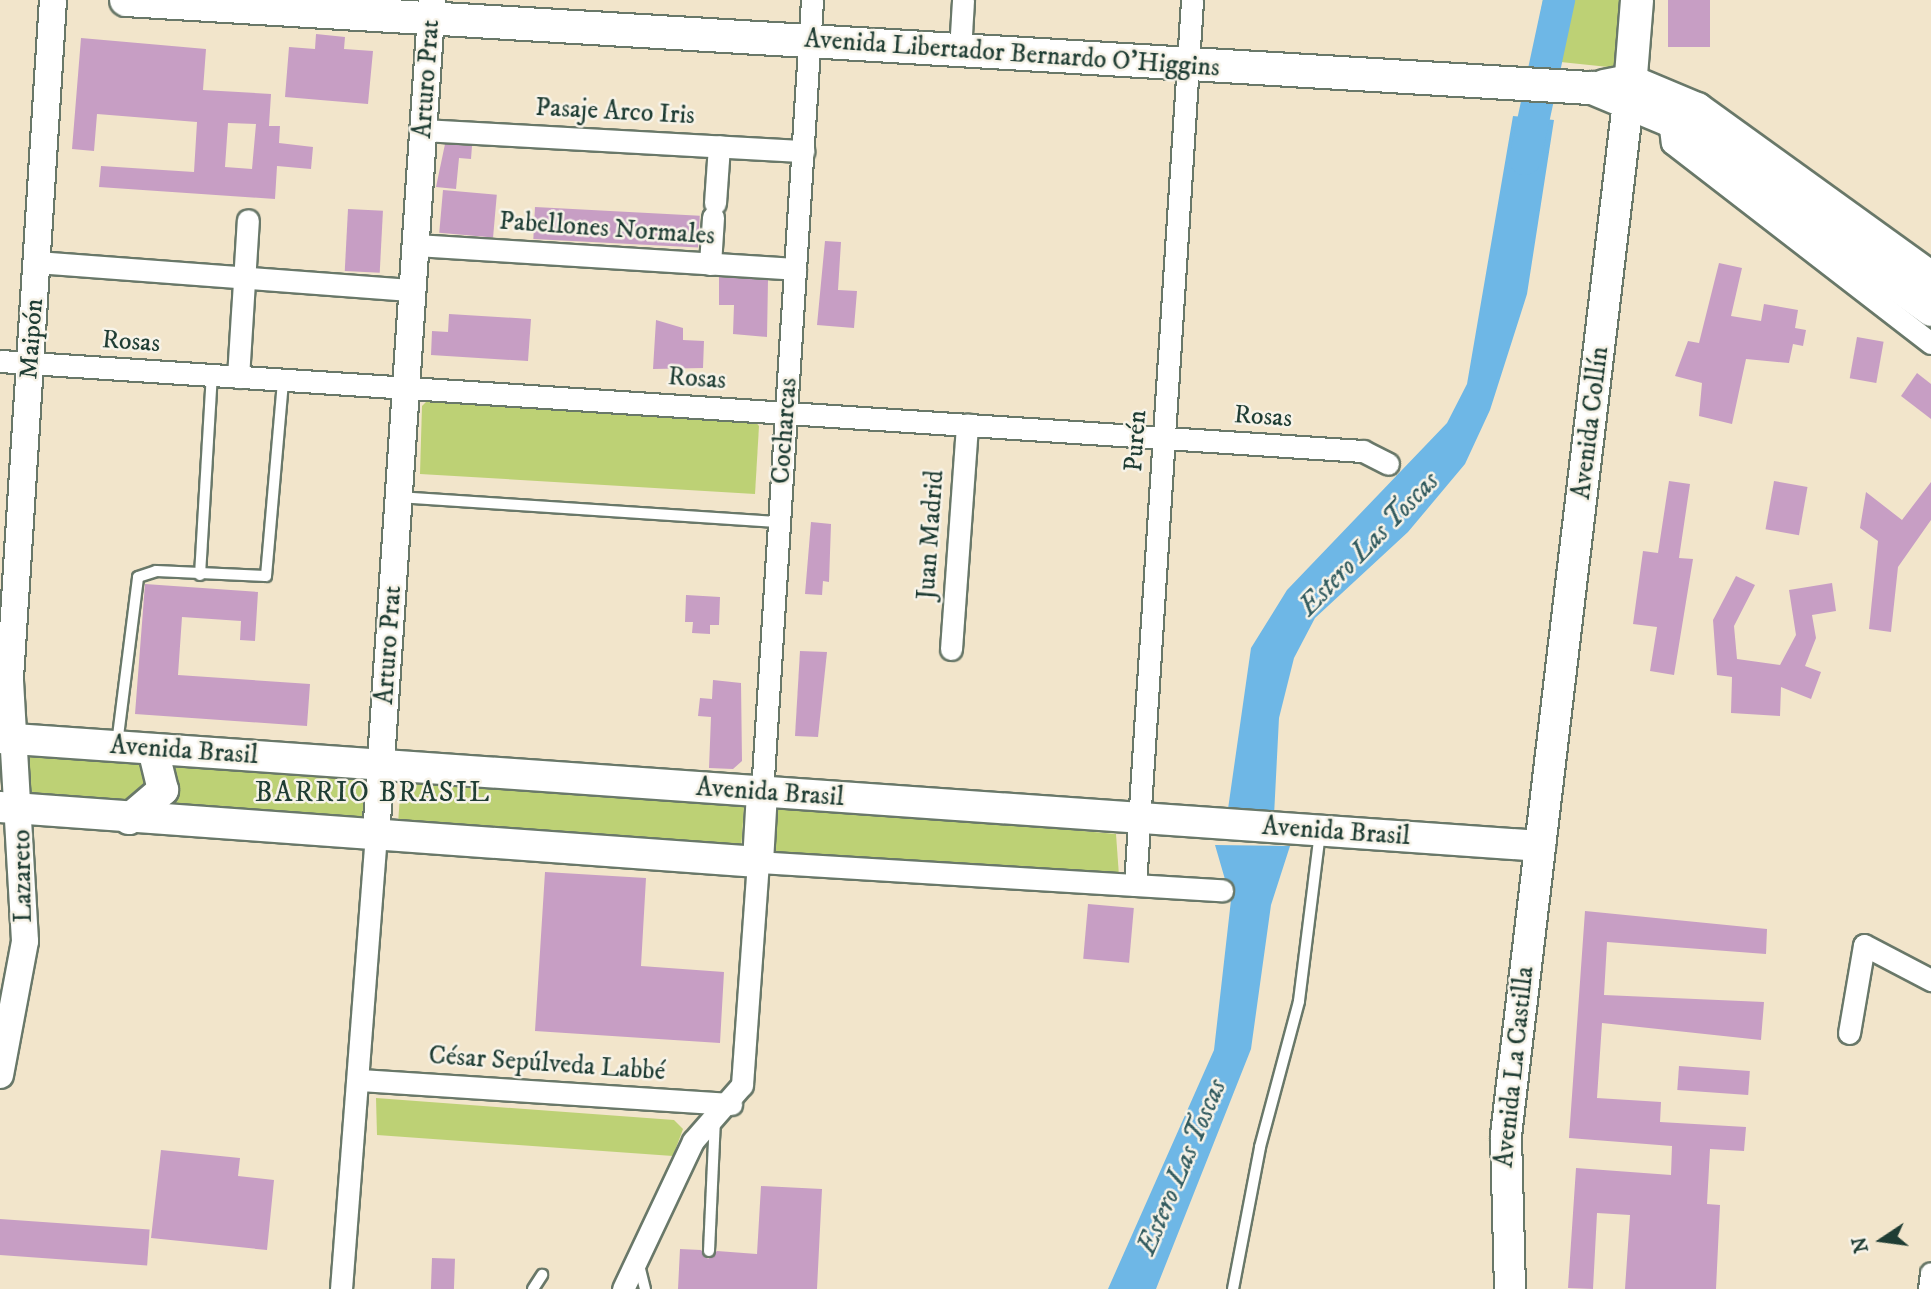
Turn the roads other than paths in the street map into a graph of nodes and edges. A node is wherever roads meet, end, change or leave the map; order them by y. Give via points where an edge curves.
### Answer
1 (53, 0) edge
2 (126, 0) edge
3 (381, 0) edge
4 (812, 0) edge
5 (963, 0) edge
6 (1192, 0) edge
7 (1637, 0) edge
8 (432, 8) edge
9 (810, 42) junction
10 (960, 51) junction
11 (1188, 65) junction
12 (1629, 91) junction
13 (1669, 120) junction
14 (424, 130) junction
15 (719, 146) junction
16 (803, 151) junction
17 (248, 220) dead end
18 (416, 245) junction
19 (37, 262) junction
20 (710, 264) junction
21 (795, 269) junction
22 (244, 276) junction
23 (1931, 278) edge
24 (413, 290) junction
25 (1931, 310) edge
26 (1931, 343) edge
27 (0, 361) edge
28 (31, 363) junction
29 (212, 375) junction
30 (238, 377) junction
31 (283, 380) junction
32 (406, 388) junction
33 (786, 413) junction
34 (967, 425) junction
35 (1164, 438) junction
36 (1388, 464) dead end
37 (399, 497) junction
38 (779, 522) junction
39 (200, 575) junction
40 (951, 649) dead end
41 (10, 678) junction
42 (0, 712) edge
43 (9, 738) edge
44 (117, 746) junction
45 (153, 749) junction
46 (381, 766) junction
47 (762, 793) junction
48 (11, 810) edge
49 (54, 814) junction
50 (1140, 818) junction
51 (129, 819) junction
52 (1311, 831) junction
53 (376, 836) junction
54 (1540, 846) junction
55 (758, 862) junction
56 (1135, 885) junction
57 (1222, 890) dead end
58 (25, 940) junction
59 (1931, 980) edge
60 (1849, 1033) dead end
61 (0, 1075) edge
62 (359, 1080) junction
63 (723, 1111) junction
64 (709, 1251) dead end
65 (637, 1258) junction
66 (1931, 1273) edge
67 (542, 1275) dead end
68 (341, 1289) edge
69 (533, 1289) edge
70 (623, 1289) edge
71 (645, 1289) edge
72 (1233, 1289) edge
73 (1510, 1289) edge
74 (1929, 1289) edge

1 - 19 street, Maipón
2 - 8 main road, Avenida Libertador Bernardo O'Higgins via 404,21
3 - 8 main road, Avenida Libertador Bernardo O'Higgins
4 - 9 street, Cocharcas
5 - 10 street
6 - 11 street, Purén
7 - 12 main road, Avenida Collín
8 - 9 main road, Avenida Libertador Bernardo O'Higgins
8 - 14 street, Arturo Prat
9 - 10 main road, Avenida Libertador Bernardo O'Higgins
9 - 16 street, Cocharcas
10 - 11 main road, Avenida Libertador Bernardo O'Higgins
11 - 12 main road, Avenida Libertador Bernardo O'Higgins
11 - 35 street, Purén
12 - 13 main road
12 - 23 main road via 1697,109
12 - 54 main road, Avenida Collín
13 - 25 main road
13 - 26 street via 1672,143
14 - 15 street, Pasaje Arco Iris
14 - 18 street, Arturo Prat
15 - 16 street, Pasaje Arco Iris
15 - 20 street
16 - 21 street, Cocharcas
17 - 22 street
18 - 20 street, Pabellones Normales
18 - 24 street, Arturo Prat
19 - 22 street
19 - 28 street, Maipón
20 - 21 street, Pabellones Normales
21 - 33 street, Cocharcas
22 - 24 street
22 - 30 street
24 - 32 street, Arturo Prat
27 - 28 street, Rosas
28 - 29 street, Rosas
28 - 41 street, Maipón
29 - 30 street, Rosas
29 - 39 lane
30 - 31 street, Rosas
31 - 32 street, Rosas
31 - 39 lane via 266,576
32 - 33 street, Rosas
32 - 37 street, Arturo Prat
33 - 34 street, Rosas
33 - 38 street, Cocharcas
34 - 35 street, Rosas
34 - 40 street, Juan Madrid
35 - 36 street, Rosas via 1363,451
35 - 50 street, Purén
37 - 38 lane
37 - 46 street, Arturo Prat
38 - 47 street, Cocharcas
39 - 44 lane via 145,572 132,585
41 - 42 street, Maipón
41 - 43 street, Maipón
43 - 44 main road, Avenida Brasil
43 - 48 street, Maipón
44 - 45 main road, Avenida Brasil
45 - 46 main road, Avenida Brasil
45 - 51 main road via 163,790
46 - 47 main road, Avenida Brasil
46 - 53 street, Arturo Prat
47 - 50 main road, Avenida Brasil
47 - 55 main road, Cocharcas
48 - 49 main road
48 - 58 street, Lazareto
49 - 51 main road
49 - 58 street, Lazareto via 35,839
50 - 52 main road, Avenida Brasil
50 - 56 street, Purén
51 - 53 main road
52 - 54 main road, Avenida Brasil
52 - 72 lane via 1299,1001 1260,1147
53 - 55 main road
53 - 62 street, Arturo Prat
54 - 73 main road, Avenida La Castilla via 1504,1160
55 - 56 street
55 - 63 street via 744,1072
56 - 57 street
58 - 61 street, Lazareto
59 - 60 street via 1864,944
62 - 63 street, César Sepúlveda Labbé
62 - 68 street, Arturo Prat
63 - 64 lane
63 - 65 street via 693,1141
65 - 70 street
65 - 71 lane
66 - 74 street
67 - 69 lane

